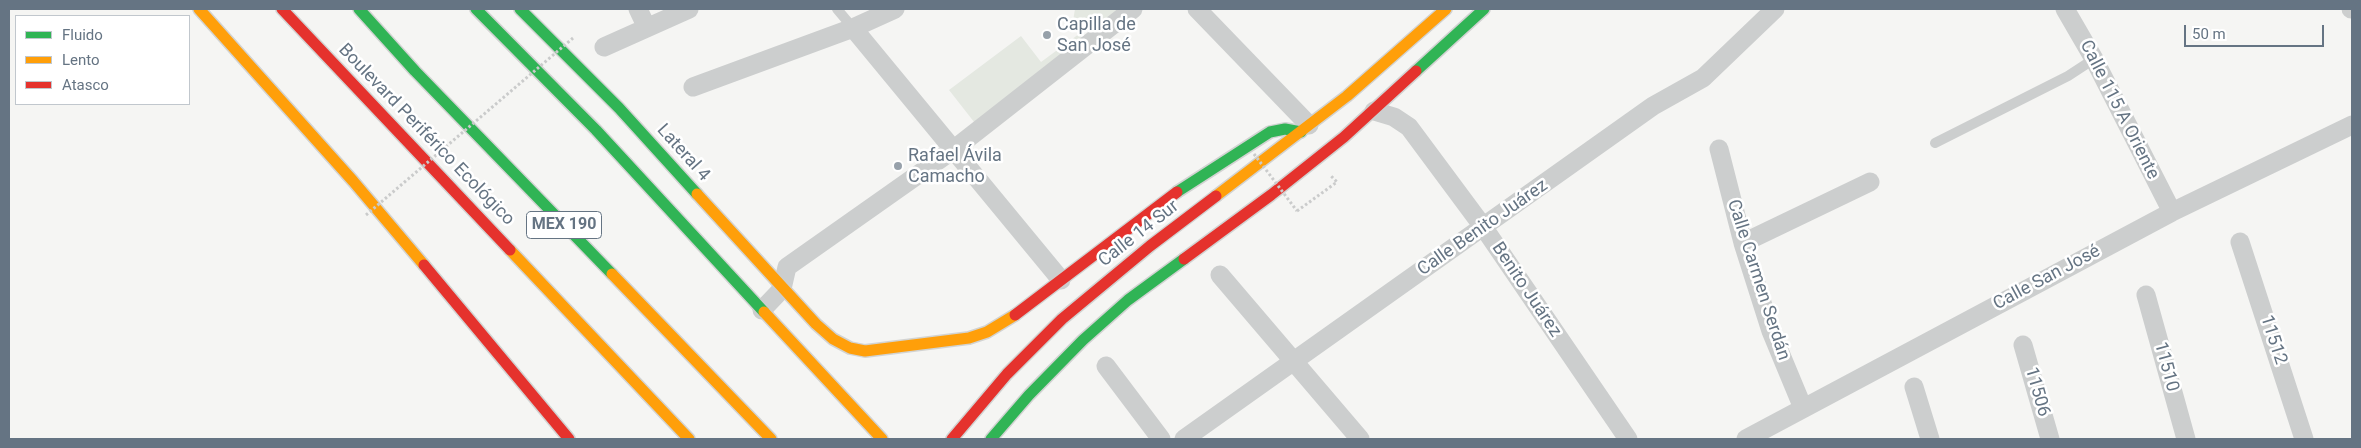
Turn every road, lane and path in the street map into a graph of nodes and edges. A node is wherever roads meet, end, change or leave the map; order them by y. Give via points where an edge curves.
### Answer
1 (199, 9) edge
2 (282, 9) edge
3 (359, 9) edge
4 (476, 9) edge
5 (520, 9) edge
6 (638, 9) edge
7 (689, 9) edge
8 (837, 9) edge
9 (895, 9) edge
10 (1133, 9) edge
11 (1197, 9) edge
12 (1446, 9) edge
13 (1484, 9) edge
14 (1775, 9) edge
15 (2065, 9) edge
16 (647, 28) junction
17 (853, 28) junction
18 (573, 38) dead end
19 (604, 47) dead end
20 (2094, 59) junction
21 (693, 87) dead end
22 (1374, 111) junction
23 (613, 114) junction
24 (2352, 125) edge
25 (1305, 128) junction
26 (596, 130) junction
27 (1935, 143) dead end
28 (1719, 149) dead end
29 (953, 150) junction
30 (1254, 154) dead end
31 (1336, 182) dead end
32 (1870, 182) dead end
33 (2172, 212) junction
34 (366, 215) dead end
35 (1484, 228) junction
36 (2240, 242) dead end
37 (1743, 243) junction
38 (1220, 274) dead end
39 (1061, 280) junction
40 (782, 289) junction
41 (2146, 295) dead end
42 (762, 310) junction
43 (2023, 344) dead end
44 (1294, 360) junction
45 (1106, 366) dead end
46 (1914, 387) dead end
47 (1803, 408) junction
48 (568, 439) edge
49 (689, 439) edge
50 (771, 439) edge
51 (882, 439) edge
52 (952, 439) edge
53 (991, 439) edge
54 (1161, 439) edge
55 (1184, 439) edge
56 (1360, 439) edge
57 (1628, 439) edge
58 (1746, 439) edge
59 (1930, 439) edge
60 (2050, 439) edge
61 (2186, 439) edge
62 (2304, 439) edge

1 - 48 main road via 353,181
2 - 49 main road, Boulevard Periférico Ecológico / MEX 190
3 - 50 main road, Boulevard Periférico Ecológico / MEX 190
4 - 26 main road
5 - 23 main road, Lateral 4
6 - 16 street
7 - 16 street
8 - 17 lane
9 - 17 street
10 - 29 street
11 - 25 street
12 - 25 main road, Calle 14 Sur via 1367,80
13 - 22 main road
14 - 35 street, Calle Benito Juárez via 1703,78 1653,106
15 - 20 street, Calle 115 A Oriente
16 - 19 street
17 - 21 street
17 - 29 street
18 - 34 path, bridge
20 - 27 lane via 2068,76
20 - 33 street, Calle 115 A Oriente
22 - 35 street, Benito Juárez via 1394,117 1408,126
22 - 53 main road via 1271,196 1169,268 1122,306 1076,346
23 - 26 main road
23 - 40 main road, Lateral 4
24 - 33 street, Calle San José
25 - 39 main road, Lateral 4 via 1270,132 1185,186
25 - 52 main road, Calle 14 Sur via 1150,246 1062,319 1008,374
26 - 42 main road
28 - 37 street, Calle Carmen Serdán
29 - 39 street
29 - 40 street via 787,267
30 - 31 path, bridge via 1297,211
32 - 37 street
33 - 47 street, Calle San José
35 - 44 street, Calle Benito Juárez
35 - 57 street, Benito Juárez
36 - 62 street, 11512
37 - 47 street, Calle Carmen Serdán via 1771,331
38 - 44 street
39 - 40 main road, Lateral 4 via 1009,320 987,332 969,338 865,351 842,344 816,324
40 - 42 street
41 - 61 street, 11510
42 - 51 main road
43 - 60 street, 11506
44 - 55 street, Calle Benito Juárez
44 - 56 street
45 - 54 street
46 - 59 street
47 - 58 street, Calle San José

